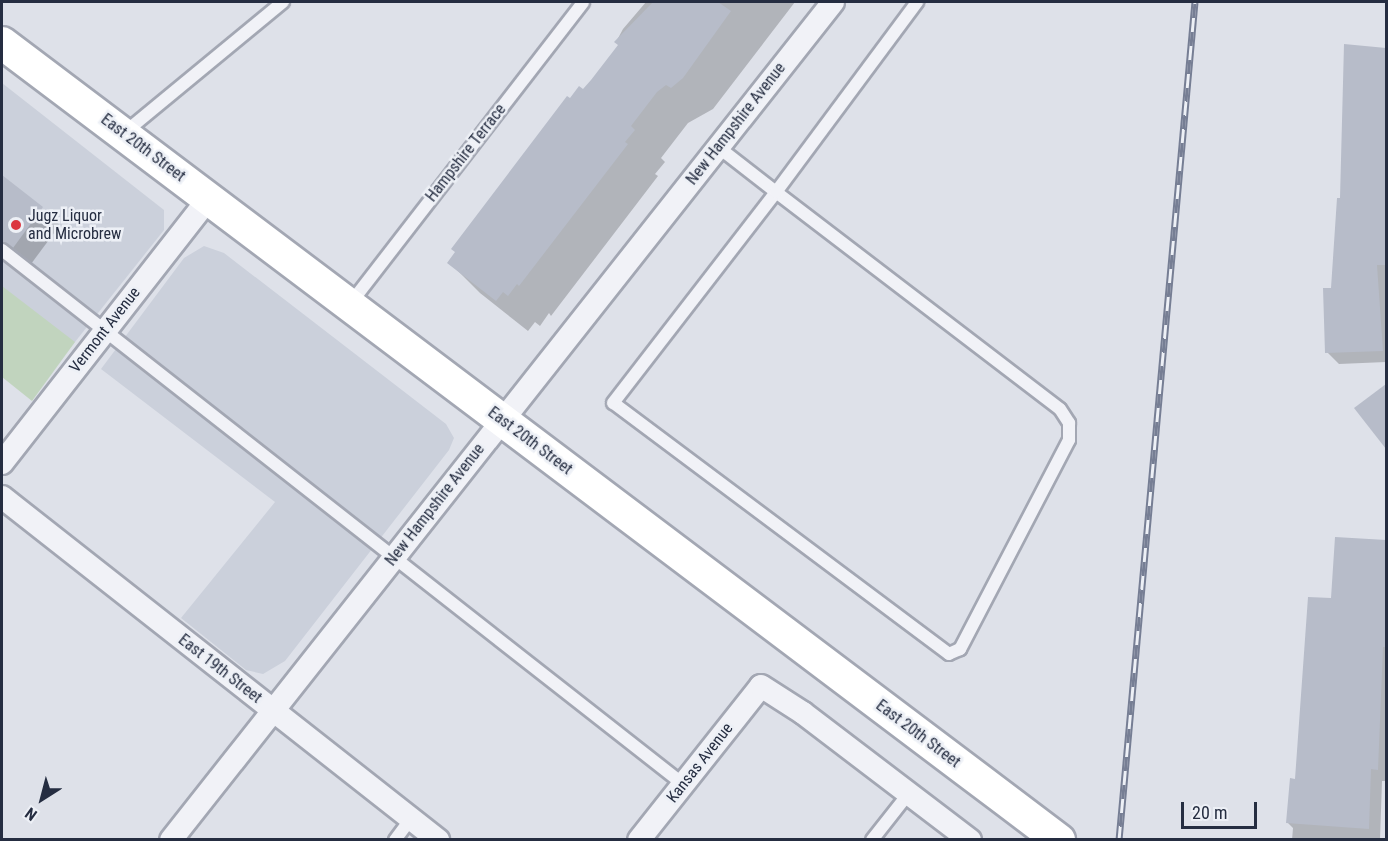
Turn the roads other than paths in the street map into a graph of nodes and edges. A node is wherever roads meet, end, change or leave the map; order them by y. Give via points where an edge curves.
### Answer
1 (283, 2) edge
2 (583, 2) edge
3 (833, 2) edge
4 (917, 2) edge
5 (2, 43) edge
6 (124, 133) junction
7 (718, 147) junction
8 (776, 192) junction
9 (209, 198) junction
10 (2, 250) edge
11 (350, 304) junction
12 (105, 331) junction
13 (503, 420) junction
14 (2, 464) edge
15 (2, 497) edge
16 (394, 558) junction
17 (273, 711) junction
18 (683, 784) junction
19 (909, 793) junction
20 (411, 819) junction
21 (171, 840) edge
22 (395, 840) edge
23 (438, 840) edge
24 (639, 840) edge
25 (872, 840) edge
26 (970, 840) edge
27 (1059, 840) edge

1 - 6 lane
2 - 11 lane, Hampshire Terrace
3 - 7 street, New Hampshire Avenue
4 - 8 lane
5 - 6 main road, East 20th Street
6 - 9 main road, East 20th Street
7 - 8 lane
7 - 13 street, New Hampshire Avenue
8 - 8 lane via 1060,410 1069,423 1069,440 966,639 960,649 949,654 613,403
9 - 11 main road, East 20th Street
9 - 12 street, Vermont Avenue
10 - 12 lane
11 - 13 main road, East 20th Street
12 - 14 street, Vermont Avenue
12 - 16 lane
13 - 16 street, New Hampshire Avenue
13 - 27 main road, East 20th Street
15 - 17 street, East 19th Street
16 - 17 street, New Hampshire Avenue
16 - 18 lane
17 - 20 street, East 19th Street
17 - 21 street, New Hampshire Avenue
18 - 19 street, Kansas Avenue via 761,686
18 - 24 street, Kansas Avenue
19 - 25 lane
19 - 26 street
20 - 22 lane
20 - 23 street, East 19th Street

